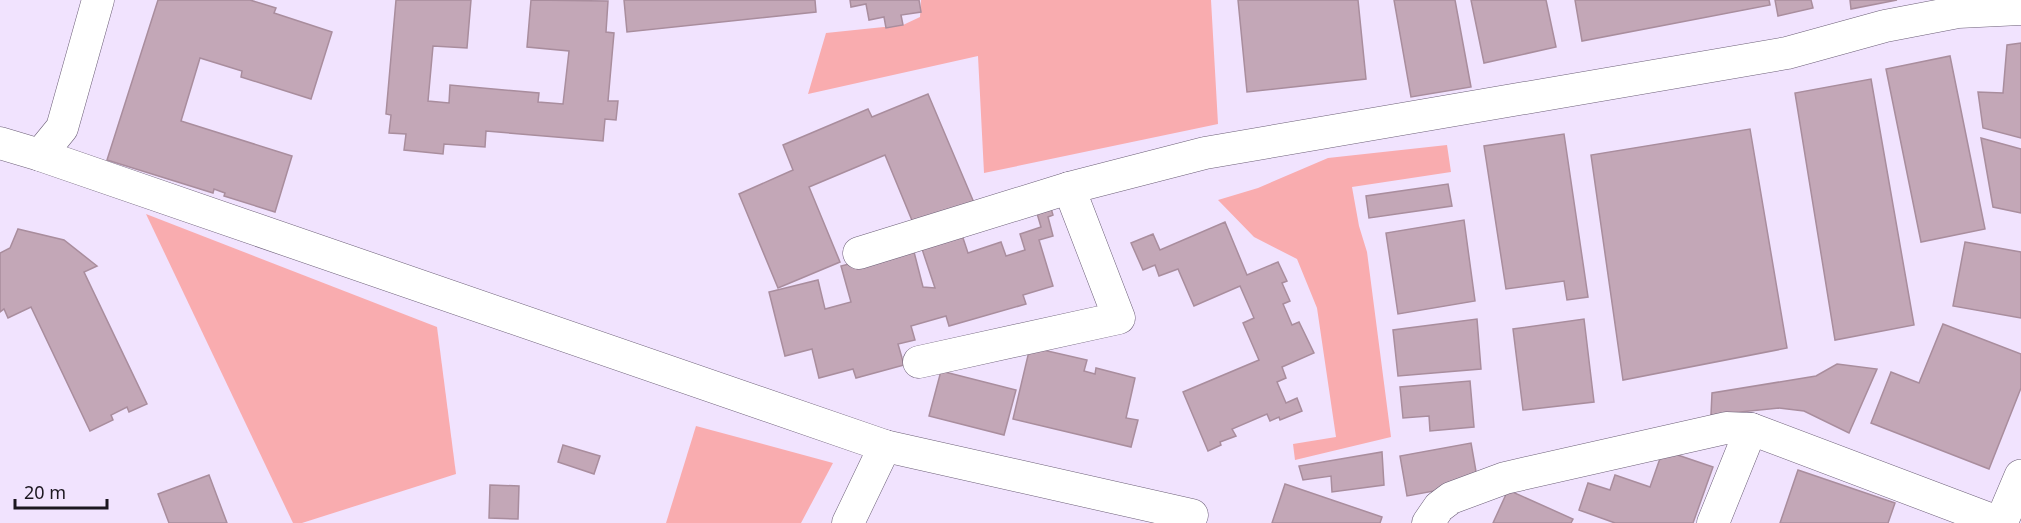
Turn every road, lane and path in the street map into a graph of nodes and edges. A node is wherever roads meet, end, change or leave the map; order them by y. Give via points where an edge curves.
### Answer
1 (98, 0) edge
2 (2021, 9) edge
3 (0, 143) edge
4 (40, 155) junction
5 (1069, 188) junction
6 (859, 253) dead end
7 (919, 362) dead end
8 (1750, 429) junction
9 (885, 446) junction
10 (2021, 476) edge
11 (1192, 515) dead end
12 (848, 523) edge
13 (1428, 523) edge
14 (1713, 523) edge
15 (2000, 523) edge

1 - 4 street via 62,128
2 - 5 street via 1958,12 1885,26 1787,53 1205,153
3 - 4 street
4 - 9 street
5 - 6 street
5 - 7 street via 1119,318
8 - 13 street via 1726,428 1694,434 1505,478 1451,498
8 - 14 street
8 - 15 street
9 - 11 street
9 - 12 street
10 - 15 street

